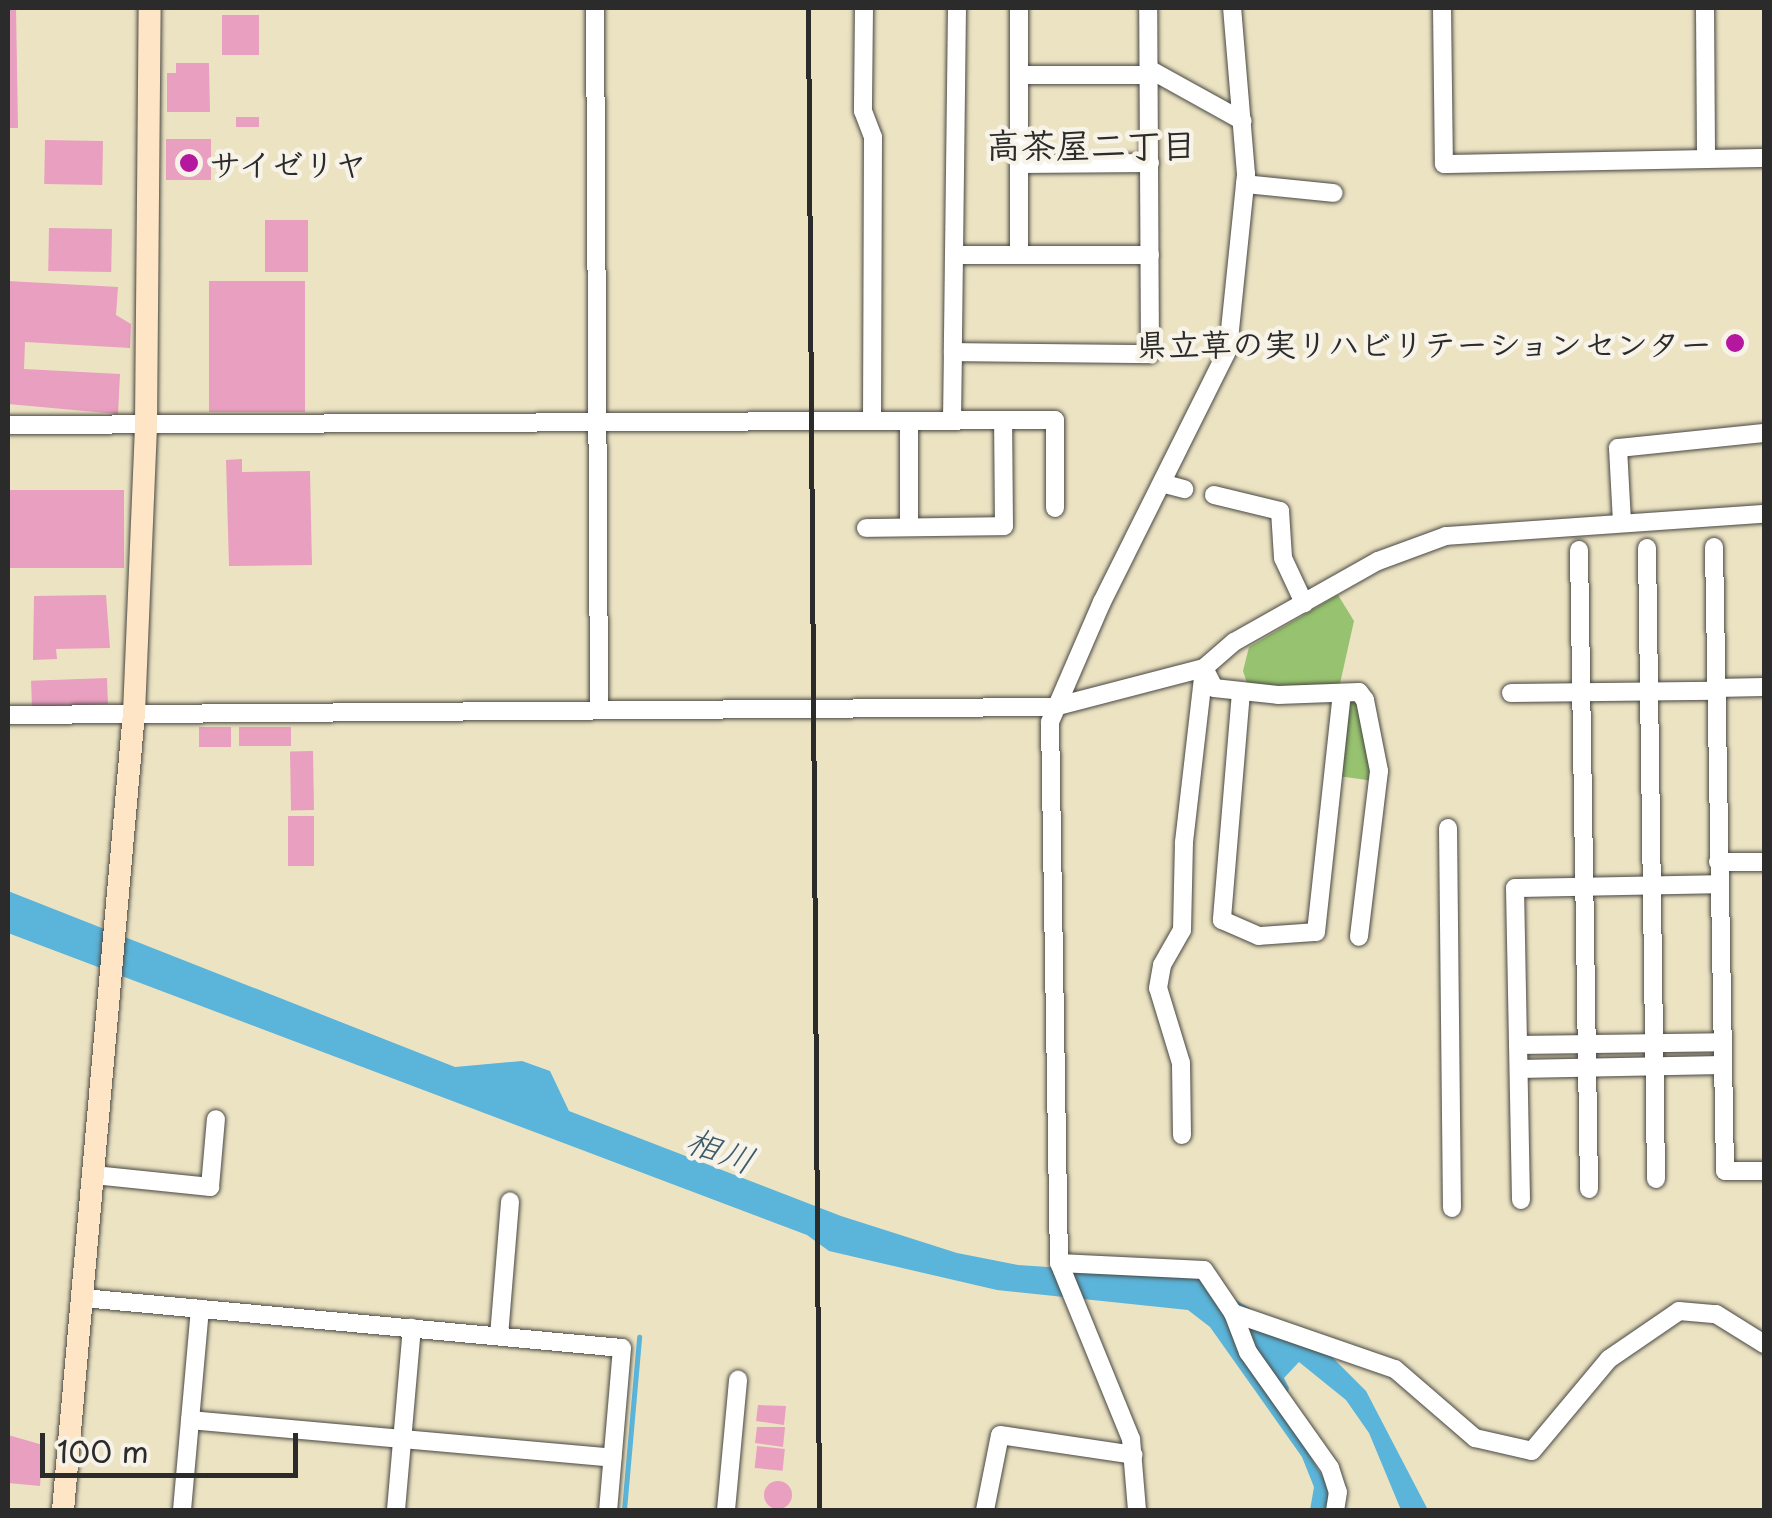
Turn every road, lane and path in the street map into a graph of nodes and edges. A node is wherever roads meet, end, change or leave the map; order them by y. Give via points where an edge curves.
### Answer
1 (150, 8) edge
2 (595, 8) edge
3 (864, 8) edge
4 (957, 8) edge
5 (1019, 8) edge
6 (1148, 8) edge
7 (1232, 8) edge
8 (1442, 8) edge
9 (1705, 8) edge
10 (1149, 72) junction
11 (1019, 75) junction
12 (1243, 122) junction
13 (1764, 158) edge
14 (1706, 159) junction
15 (1150, 163) junction
16 (1020, 164) junction
17 (1245, 184) junction
18 (1334, 193) dead end
19 (954, 255) junction
20 (1019, 255) junction
21 (1150, 255) junction
22 (953, 352) junction
23 (872, 417) junction
24 (952, 420) junction
25 (908, 421) junction
26 (1003, 421) junction
27 (600, 422) junction
28 (8, 425) edge
29 (146, 426) junction
30 (1764, 433) edge
31 (1165, 484) junction
32 (1184, 489) dead end
33 (1214, 494) dead end
34 (1055, 508) dead end
35 (1764, 514) edge
36 (1622, 522) junction
37 (908, 527) junction
38 (866, 528) dead end
39 (1714, 547) dead end
40 (1647, 548) dead end
41 (1579, 550) dead end
42 (1304, 603) junction
43 (1204, 668) junction
44 (1764, 687) edge
45 (1716, 690) junction
46 (1241, 692) junction
47 (1511, 693) dead end
48 (1581, 693) junction
49 (1649, 693) junction
50 (1342, 694) junction
51 (1054, 707) junction
52 (599, 710) junction
53 (134, 713) junction
54 (8, 715) edge
55 (1448, 828) dead end
56 (1718, 862) junction
57 (1764, 862) edge
58 (1719, 884) junction
59 (1652, 886) junction
60 (1584, 887) junction
61 (1359, 937) dead end
62 (1722, 1042) junction
63 (1654, 1043) junction
64 (1518, 1044) junction
65 (1587, 1044) junction
66 (1722, 1066) junction
67 (1654, 1067) junction
68 (1587, 1068) junction
69 (1519, 1069) junction
70 (216, 1119) dead end
71 (1182, 1135) dead end
72 (1764, 1171) edge
73 (94, 1175) junction
74 (1656, 1179) dead end
75 (1589, 1189) dead end
76 (1521, 1200) dead end
77 (510, 1201) dead end
78 (1452, 1208) dead end
79 (1059, 1263) junction
80 (83, 1298) junction
81 (200, 1309) junction
82 (1233, 1313) junction
83 (412, 1328) junction
84 (498, 1336) junction
85 (1764, 1344) edge
86 (738, 1380) dead end
87 (190, 1420) junction
88 (402, 1440) junction
89 (1134, 1455) junction
90 (612, 1458) junction
91 (62, 1510) edge
92 (182, 1510) edge
93 (396, 1510) edge
94 (608, 1510) edge
95 (726, 1510) edge
96 (985, 1510) edge
97 (1138, 1510) edge
98 (1335, 1510) edge

1 - 29 street
2 - 27 street
3 - 23 street via 863,111 872,137
4 - 19 street
5 - 11 street
6 - 10 street
7 - 12 street
8 - 14 street via 1444,164
9 - 14 street
10 - 11 street
10 - 12 street
10 - 15 street
11 - 16 street
12 - 17 street
13 - 14 street
15 - 16 street
15 - 21 street
16 - 20 street
17 - 18 street
17 - 31 street via 1228,350
19 - 20 street
19 - 22 street
20 - 21 street
21 - 22 street via 1150,354
22 - 24 street
23 - 25 street
23 - 27 street
24 - 25 street
24 - 26 street
25 - 37 street
26 - 34 street via 1055,420
26 - 37 street via 1004,526
27 - 29 street
27 - 52 street
28 - 29 street
29 - 53 street
30 - 36 street via 1618,448
31 - 32 street
31 - 51 street
33 - 42 street via 1280,511 1282,558
35 - 36 street
36 - 42 street via 1446,536 1378,560
37 - 38 street
39 - 45 street
40 - 49 street
41 - 48 street
42 - 43 street via 1234,642
43 - 46 street via 1214,688
43 - 51 street
43 - 71 street via 1184,842 1182,930 1162,965 1158,988 1181,1063
44 - 45 street
45 - 49 street
45 - 56 street
46 - 50 street
46 - 50 street via 1222,920 1258,936 1316,932
47 - 48 street
48 - 49 street
48 - 60 street
49 - 59 street
50 - 61 street via 1359,692 1364,700 1378,763
51 - 52 street
51 - 79 street
52 - 53 street
53 - 54 street
53 - 73 street
55 - 78 street
56 - 57 street
56 - 58 street
58 - 59 street
58 - 62 street
59 - 60 street
59 - 63 street
60 - 64 street via 1515,888
60 - 65 street
62 - 63 street
62 - 66 street
63 - 65 street
63 - 67 street
64 - 65 street
64 - 69 street
65 - 68 street
66 - 67 street
66 - 72 street via 1725,1170
67 - 68 street
67 - 74 street
68 - 69 street
68 - 75 street
69 - 76 street
70 - 73 street via 210,1187
73 - 80 street
77 - 84 street
79 - 82 street via 1204,1270
79 - 89 street
80 - 81 street
80 - 91 street
81 - 83 street
81 - 87 street
82 - 85 street via 1395,1369 1475,1438 1532,1451 1609,1359 1679,1310 1716,1314
82 - 98 street via 1248,1352 1330,1468 1338,1492
83 - 84 street
83 - 88 street
84 - 90 street via 622,1348
86 - 95 street
87 - 88 street
87 - 92 street
88 - 90 street
88 - 93 street
89 - 96 street via 1000,1435
89 - 97 street
90 - 94 street

